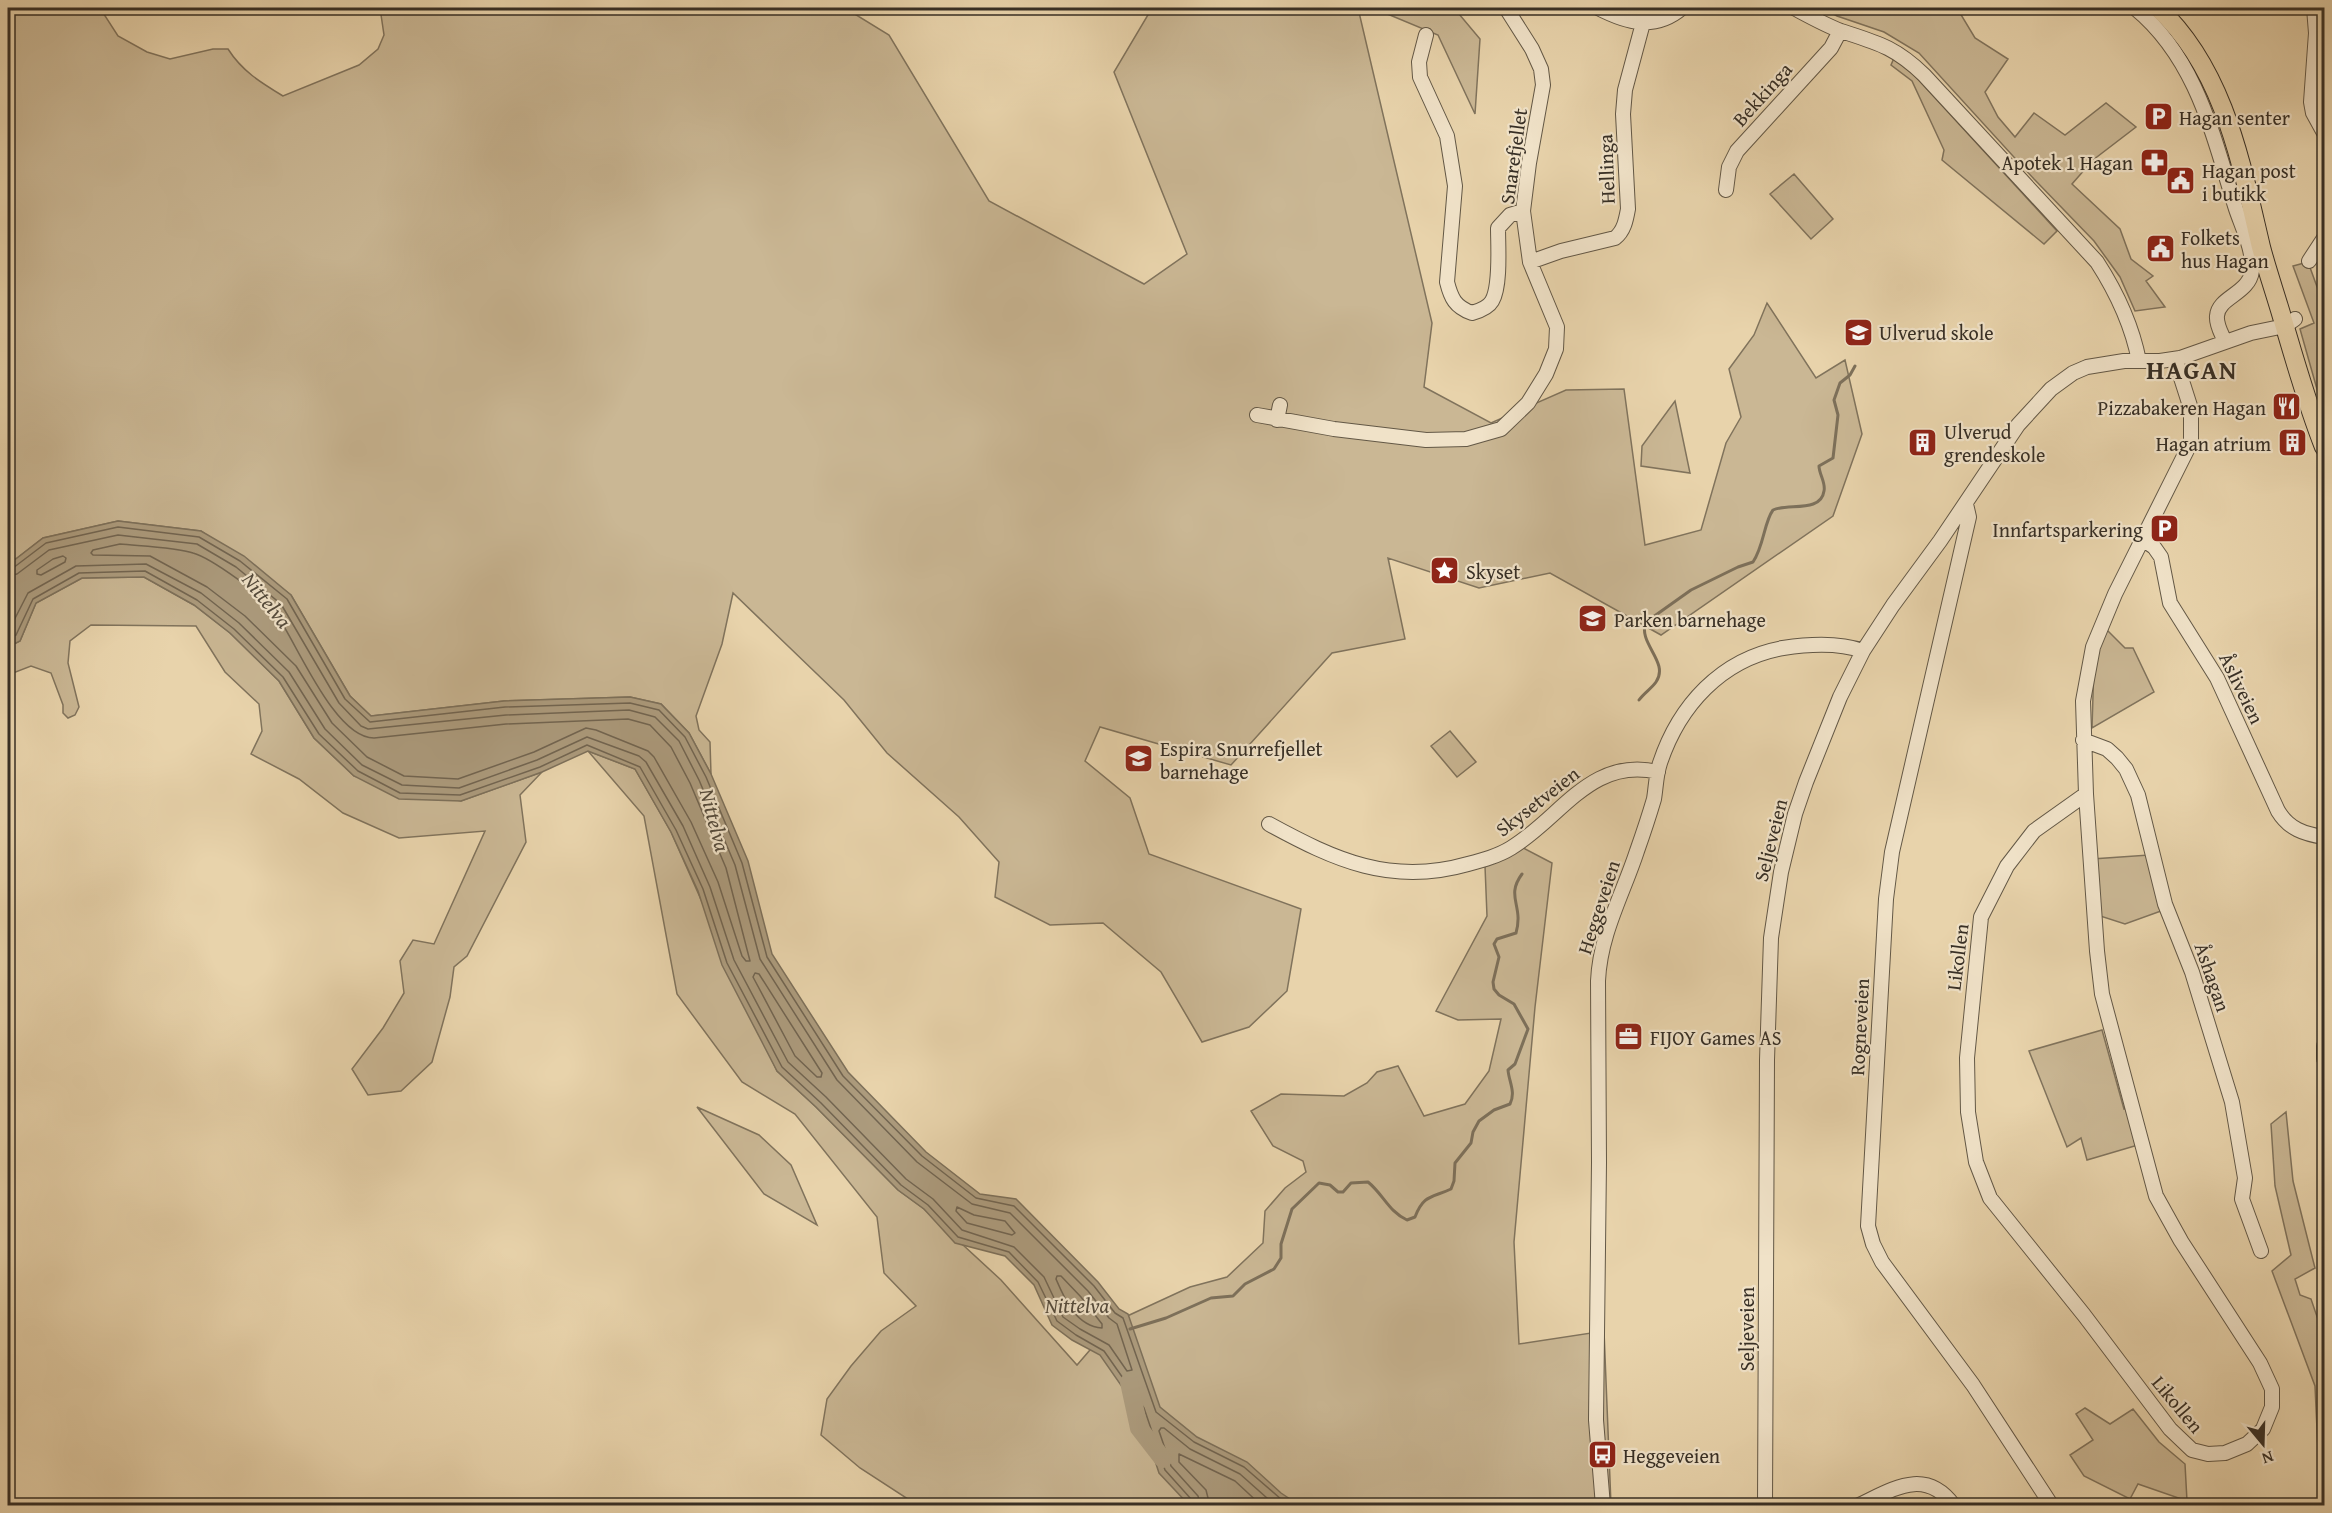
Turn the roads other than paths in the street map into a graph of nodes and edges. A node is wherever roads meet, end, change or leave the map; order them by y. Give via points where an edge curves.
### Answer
1 (1506, 8) edge
2 (1598, 8) edge
3 (1647, 8) edge
4 (1682, 8) edge
5 (1794, 8) edge
6 (2135, 8) edge
7 (2158, 8) edge
8 (2314, 8) edge
9 (1643, 22) junction
10 (1840, 31) junction
11 (1426, 35) dead end
12 (2325, 133) edge
13 (1726, 190) dead end
14 (1523, 211) junction
15 (2325, 237) edge
16 (2309, 261) dead end
17 (1530, 262) junction
18 (2287, 321) junction
19 (2225, 342) junction
20 (2139, 360) junction
21 (2175, 360) junction
22 (1280, 405) dead end
23 (1257, 415) dead end
24 (1277, 420) junction
25 (2325, 447) edge
26 (1965, 504) junction
27 (2142, 539) junction
28 (1863, 651) junction
29 (2083, 740) junction
30 (1658, 772) junction
31 (2086, 794) junction
32 (1269, 824) dead end
33 (2325, 837) edge
34 (2325, 1046) edge
35 (2325, 1059) edge
36 (2261, 1251) dead end
37 (1603, 1506) edge
38 (1765, 1506) edge
39 (1857, 1506) edge
40 (1954, 1506) edge
41 (2052, 1506) edge

1 - 14 street, Snarefjellet via 1532,49 1543,85
2 - 9 street
3 - 9 street, Hellinga
4 - 9 street via 1663,20
5 - 10 street
6 - 19 street via 2174,47 2196,87 2248,246 2252,268 2249,280 2218,312
7 - 18 main road via 2187,39 2211,79 2258,226 2267,240
8 - 12 street via 2311,102
9 - 17 street, Hellinga via 1625,90 1628,209 1622,230 1611,240
10 - 13 street, Bekkinga via 1831,48 1737,151 1729,167
10 - 20 street via 1876,41 1914,65 2082,244 2105,274 2122,307
11 - 14 street via 1419,62 1420,77 1447,136 1455,186 1447,282 1449,293 1461,309 1480,311 1493,300 1498,228 1510,215
14 - 17 street, Snarefjellet
15 - 16 street
17 - 24 street, Snarefjellet via 1557,327 1556,349 1528,402 1501,429 1466,439 1426,440
18 - 19 street via 2263,325
18 - 25 main road via 2307,402
19 - 21 street
20 - 21 street, Seljeveien
20 - 26 street, Seljeveien via 2087,367 2051,389 2019,425
21 - 27 street, Likollen via 2191,409 2191,442
22 - 24 street
23 - 24 street, Snarefjellet
26 - 28 street, Seljeveien
26 - 41 street, Rogneveien via 1969,518 1892,852 1868,1226 1877,1253 1889,1272 1973,1385
27 - 29 street, Likollen via 2093,647 2084,686
27 - 33 street, Åsliveien via 2161,557 2170,603 2217,678 2284,821 2309,835
28 - 30 street, Heggeveien via 1836,645 1788,647 1757,655 1729,669 1689,705
28 - 38 street, Seljeveien via 1806,782 1783,862 1771,938
29 - 31 street, Likollen
29 - 36 street, Åshagan via 2117,758 2138,795 2165,904 2192,972 2232,1102 2245,1179 2242,1199
30 - 32 street, Skysetveien via 1640,768 1610,772 1512,848 1482,860 1436,870 1399,872 1349,862 1314,849
30 - 37 street, Heggeveien via 1651,807 1607,931 1599,968 1596,1420
31 - 31 street, Likollen via 2102,994 2156,1196 2260,1363 2272,1389 2272,1407 2263,1429 2247,1444 2225,1453 2192,1450 2169,1429 1990,1198 1976,1162 1968,1112 1967,1058 1982,917 2007,866 2034,831
34 - 35 street
39 - 40 street via 1904,1485 1926,1484 1940,1491

